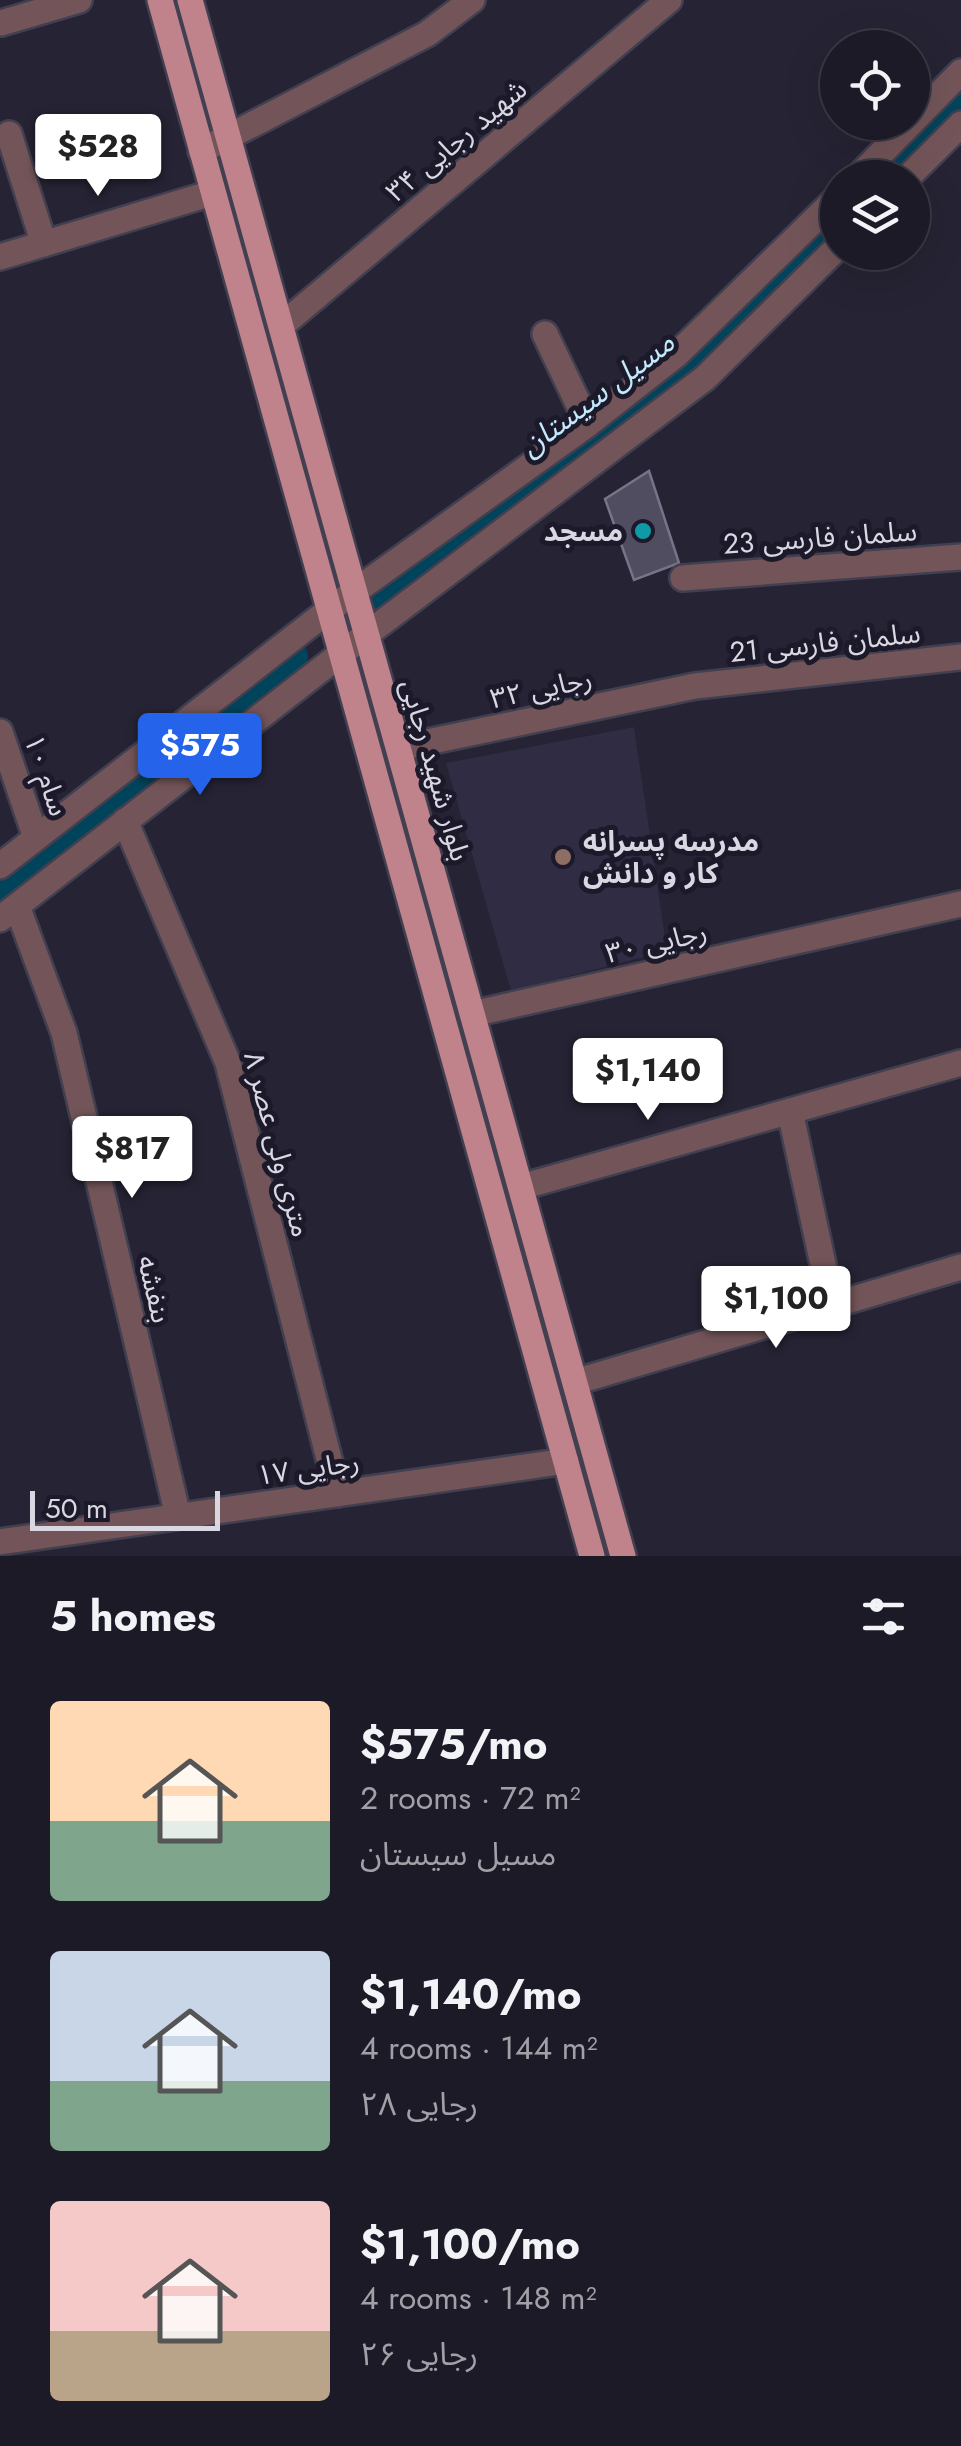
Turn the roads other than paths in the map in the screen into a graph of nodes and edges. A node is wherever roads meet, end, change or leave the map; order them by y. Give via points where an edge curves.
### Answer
1 (79, 0) edge
2 (160, 0) edge
3 (190, 0) edge
4 (472, 0) edge
5 (669, 0) edge
6 (2, 24) edge
7 (961, 72) edge
8 (961, 124) edge
9 (9, 134) dead end
10 (228, 137) junction
11 (201, 151) junction
12 (875, 160) edge
13 (925, 160) edge
14 (241, 183) junction
15 (212, 193) junction
16 (820, 215) edge
17 (44, 244) junction
18 (0, 258) edge
19 (820, 265) edge
20 (282, 326) junction
21 (545, 334) dead end
22 (582, 429) junction
23 (597, 460) junction
24 (961, 557) edge
25 (683, 578) dead end
26 (355, 592) junction
27 (329, 610) junction
28 (367, 634) junction
29 (342, 653) junction
30 (961, 657) edge
31 (695, 686) joint
32 (0, 732) edge
33 (399, 748) junction
34 (125, 821) junction
35 (36, 838) junction
36 (0, 866) edge
37 (961, 904) edge
38 (8, 912) edge
39 (472, 1014) junction
40 (961, 1063) edge
41 (790, 1111) junction
42 (521, 1188) junction
43 (961, 1267) edge
44 (832, 1306) junction
45 (575, 1382) junction
46 (566, 1461) junction
47 (338, 1494) junction
48 (178, 1516) junction
49 (0, 1542) edge
50 (592, 1556) edge
51 (623, 1556) edge

1 - 6 street
2 - 11 main road
3 - 10 main road, بلوار شهید رجایی
4 - 10 street via 427,34
5 - 20 street, شهید رجایی ۳۴
7 - 12 street
8 - 13 street
9 - 17 street
10 - 11 street
10 - 14 main road, بلوار شهید رجایی
11 - 15 main road
14 - 15 main road
14 - 20 main road, بلوار شهید رجایی
15 - 17 street
15 - 27 main road
16 - 22 street via 676,355
17 - 18 street
19 - 23 street via 704,378
20 - 26 main road, بلوار شهید رجایی
21 - 22 street
22 - 23 street
22 - 26 street
23 - 28 street
24 - 25 street, سلمان فارسی 23
26 - 27 street
26 - 28 main road, بلوار شهید رجایی
27 - 29 main road
27 - 35 street
28 - 29 street
28 - 33 main road, بلوار شهید رجایی
29 - 34 street
29 - 46 main road
30 - 31 street, سلمان فارسی 21
31 - 33 street, رجایی ۳۲
32 - 35 street, سام ۱۰
33 - 39 main road, بلوار شهید رجایی
34 - 38 street
34 - 47 street, ۸ متری ولی عصر via 228,1064
35 - 36 street
37 - 39 street, رجایی ۳۰
38 - 48 street, بنفشه via 64,1033
39 - 42 main road, بلوار شهید رجایی
40 - 41 street
41 - 42 street
41 - 44 street
42 - 45 main road, بلوار شهید رجایی
43 - 44 street
44 - 45 street
45 - 51 main road, بلوار شهید رجایی
46 - 47 street, رجایی ۱۷
46 - 50 main road
47 - 48 street, رجایی ۱۷
48 - 49 street, رجایی ۱۷

